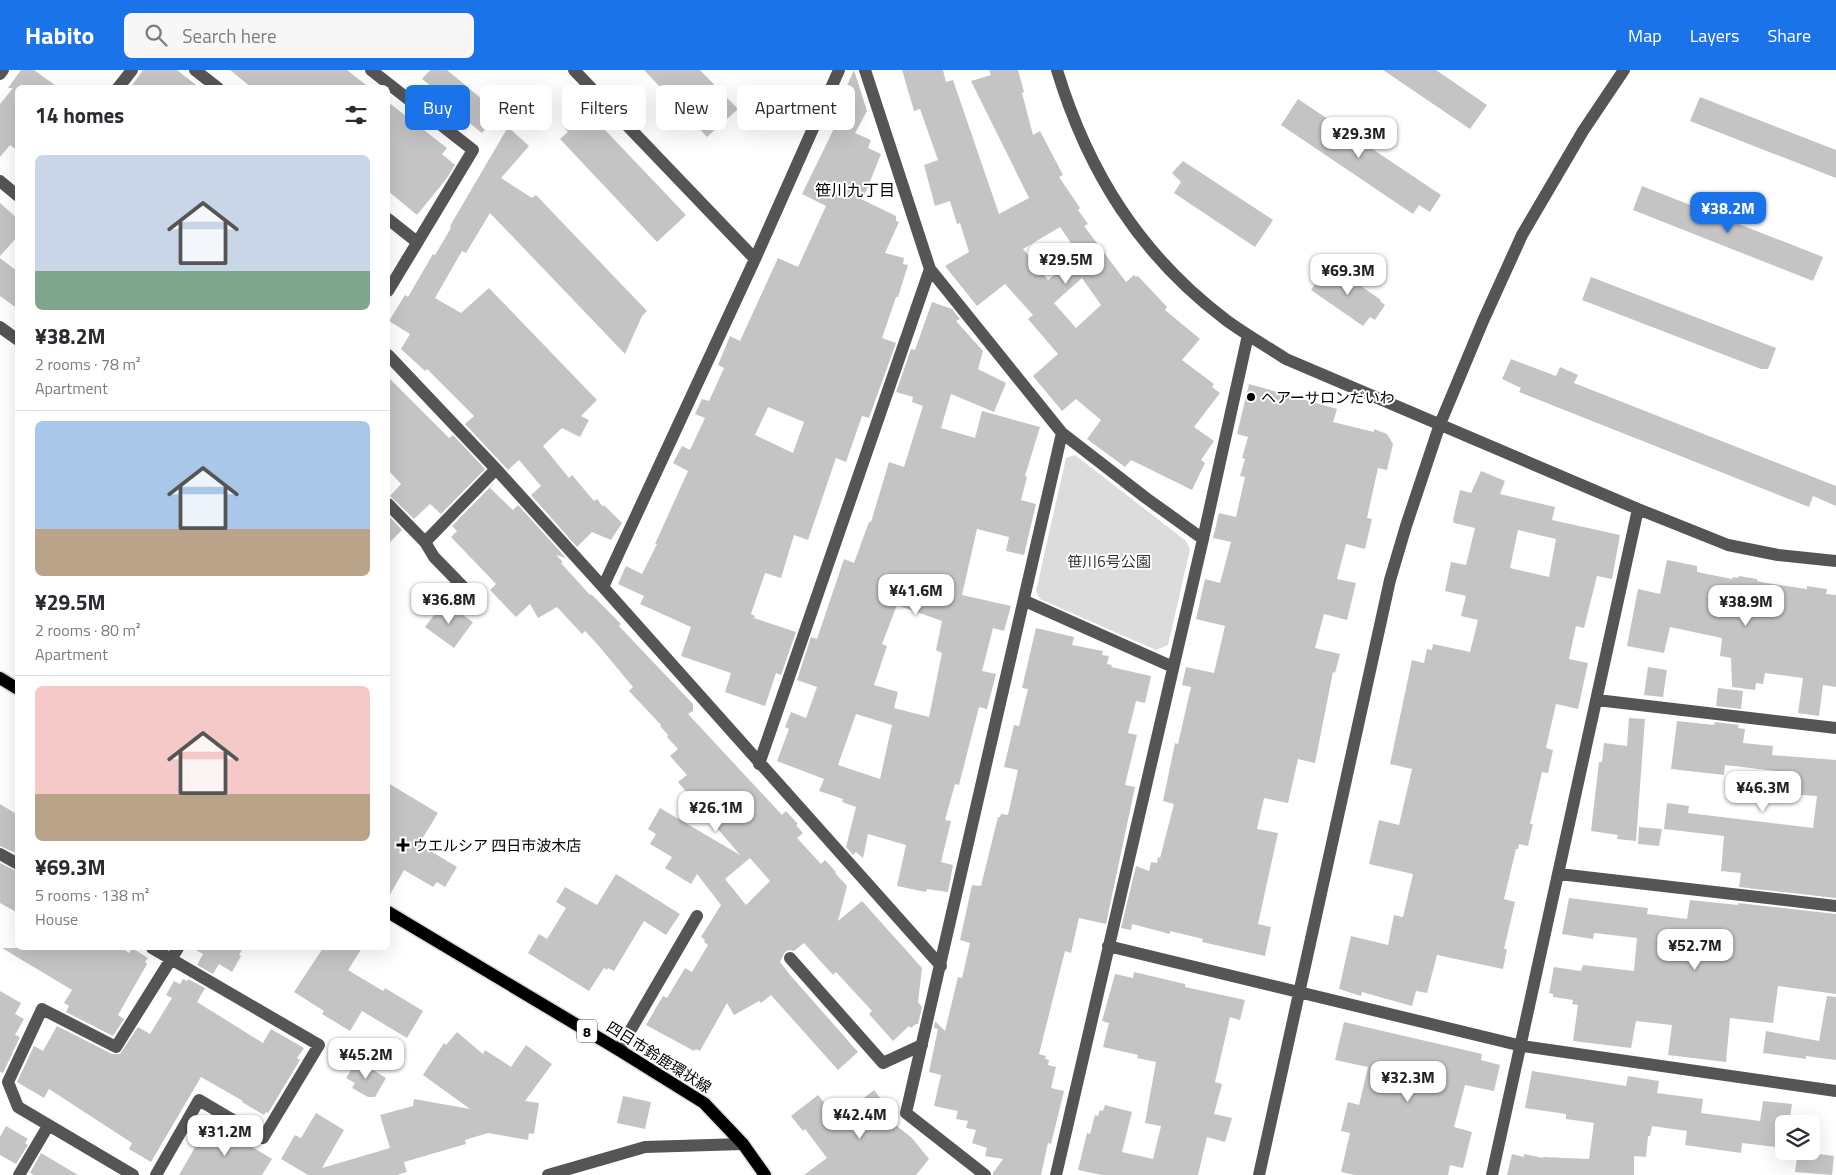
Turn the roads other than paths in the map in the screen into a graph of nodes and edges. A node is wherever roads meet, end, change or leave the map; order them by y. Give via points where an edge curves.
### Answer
1 (3, 70) edge
2 (132, 70) edge
3 (195, 70) edge
4 (371, 70) edge
5 (574, 70) edge
6 (840, 70) edge
7 (865, 70) edge
8 (1057, 70) edge
9 (1624, 70) edge
10 (0, 74) edge
11 (120, 85) edge
12 (214, 85) edge
13 (0, 181) edge
14 (15, 194) edge
15 (390, 221) edge
16 (417, 242) junction
17 (754, 259) junction
18 (930, 269) junction
19 (390, 288) edge
20 (0, 327) edge
21 (1248, 335) junction
22 (15, 338) edge
23 (390, 356) edge
24 (1440, 424) junction
25 (1062, 433) junction
26 (496, 469) junction
27 (390, 506) edge
28 (1638, 509) junction
29 (1203, 539) junction
30 (425, 542) junction
31 (1836, 561) edge
32 (603, 587) junction
33 (475, 599) dead end
34 (1025, 601) junction
35 (1173, 667) junction
36 (0, 678) edge
37 (15, 687) edge
38 (1597, 700) junction
39 (1836, 728) edge
40 (759, 764) junction
41 (0, 854) edge
42 (15, 862) edge
43 (1559, 874) junction
44 (1836, 906) edge
45 (390, 913) edge
46 (696, 916) dead end
47 (1108, 946) junction
48 (155, 950) edge
49 (177, 950) edge
50 (790, 958) dead end
51 (171, 959) junction
52 (940, 966) junction
53 (1300, 993) junction
54 (922, 1045) junction
55 (1522, 1046) junction
56 (619, 1050) junction
57 (1836, 1091) edge
58 (48, 1126) junction
59 (743, 1144) junction
60 (19, 1175) edge
61 (133, 1175) edge
62 (156, 1175) edge
63 (548, 1175) edge
64 (765, 1175) edge
65 (985, 1175) edge
66 (1056, 1175) edge
67 (1259, 1175) edge
68 (1492, 1175) edge

1 - 10 street
2 - 11 street
3 - 12 street
4 - 16 street via 473,150
5 - 17 street
6 - 17 street
7 - 18 street
8 - 21 street via 1083,142 1127,220 1153,252 1195,294
9 - 24 street via 1583,131 1522,235
13 - 14 street
15 - 16 street
16 - 19 street
17 - 32 street
18 - 25 street
18 - 40 street
20 - 22 street
21 - 24 street via 1286,359
21 - 29 street
23 - 26 street
24 - 28 street
24 - 53 street via 1390,580
25 - 29 street
25 - 34 street
26 - 30 street
26 - 32 street
27 - 30 street
28 - 31 street via 1728,546
28 - 38 street
29 - 35 street
30 - 33 street
32 - 40 street
34 - 35 street
34 - 52 street
35 - 47 street
36 - 37 main road
38 - 39 street
38 - 43 street
40 - 52 street
41 - 42 street
43 - 44 street
43 - 55 street
45 - 56 main road, 四日市鈴鹿環状線 / 8
46 - 56 street
47 - 53 street
47 - 66 street
48 - 51 street
49 - 51 street
50 - 54 street via 883,1063
51 - 58 street via 116,1047 42,1008 8,1082 18,1107
51 - 62 street via 319,1045 263,1138 199,1100
52 - 54 street
53 - 55 street
53 - 67 street
54 - 65 street via 906,1114
55 - 57 street
55 - 68 street
56 - 59 main road, 四日市鈴鹿環状線 / 8 via 704,1103
58 - 60 street
58 - 61 street
59 - 63 street via 645,1147
59 - 64 main road, 四日市鈴鹿環状線 / 8

